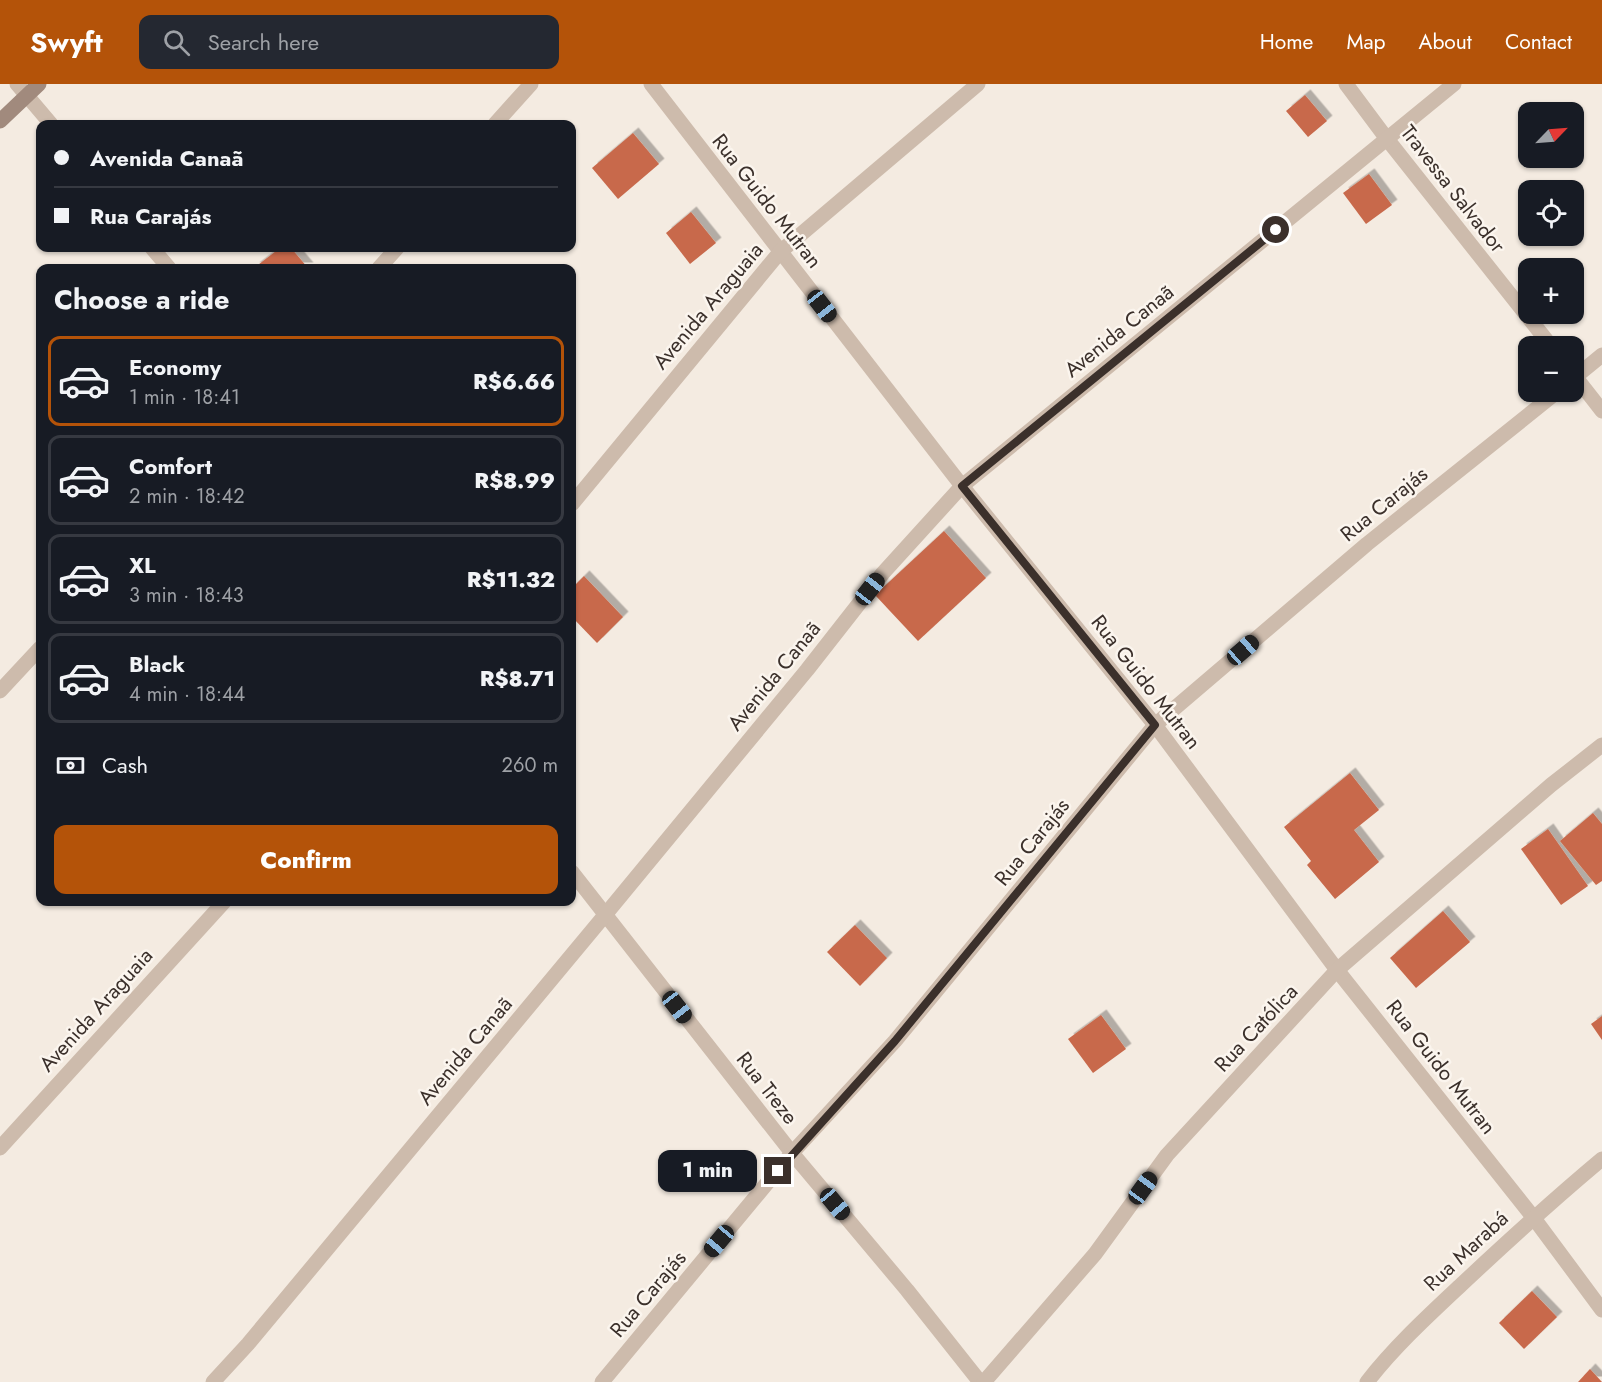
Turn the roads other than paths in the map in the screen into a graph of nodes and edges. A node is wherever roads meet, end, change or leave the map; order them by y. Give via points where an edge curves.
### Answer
1 (39, 84) edge
2 (531, 84) edge
3 (651, 84) edge
4 (978, 84) edge
5 (1346, 84) edge
6 (1454, 84) edge
7 (22, 89) edge
8 (48, 120) edge
9 (499, 120) edge
10 (0, 121) edge
11 (1387, 139) junction
12 (155, 252) edge
13 (393, 252) edge
14 (780, 252) junction
15 (166, 264) edge
16 (383, 264) edge
17 (1543, 336) edge
18 (1602, 355) edge
19 (1584, 369) edge
20 (1584, 389) edge
21 (1544, 402) edge
22 (1602, 411) edge
23 (962, 486) junction
24 (576, 499) edge
25 (36, 652) edge
26 (0, 691) edge
27 (1155, 725) junction
28 (1602, 745) edge
29 (576, 877) edge
30 (220, 906) edge
31 (605, 915) junction
32 (1337, 970) junction
33 (0, 1148) edge
34 (792, 1153) junction
35 (1602, 1159) edge
36 (1533, 1217) junction
37 (1602, 1310) edge
38 (213, 1382) edge
39 (602, 1382) edge
40 (980, 1382) edge
41 (984, 1382) edge
42 (1367, 1382) edge

1 - 7 street
2 - 9 street
3 - 14 street, Rua Guido Mutran
4 - 14 street, Avenida Araguaia
5 - 11 street, Travessa Salvador
6 - 11 street, Avenida Canaã
7 - 8 street
7 - 10 street
11 - 17 street, Travessa Salvador
11 - 23 street, Avenida Canaã
12 - 15 street
13 - 16 street
14 - 23 street, Rua Guido Mutran
14 - 24 street, Avenida Araguaia
18 - 19 street
20 - 22 street
21 - 27 street, Rua Carajás via 1367,544
23 - 27 street, Rua Guido Mutran
23 - 31 street, Avenida Canaã via 883,573
25 - 26 street
27 - 32 street, Rua Guido Mutran
27 - 34 street, Rua Carajás via 895,1041
28 - 32 street, Rua Católica
29 - 31 street, Rua Treze
30 - 33 street, Avenida Araguaia
31 - 34 street, Rua Treze
31 - 38 street, Avenida Canaã
32 - 36 street, Rua Guido Mutran
32 - 41 street, Rua Católica via 1167,1155 1095,1254
34 - 39 street, Rua Carajás
34 - 40 street, Rua Treze
35 - 36 street, Rua Marabá
36 - 37 street, Rua Guido Mutran
36 - 42 street, Rua Marabá via 1429,1315

